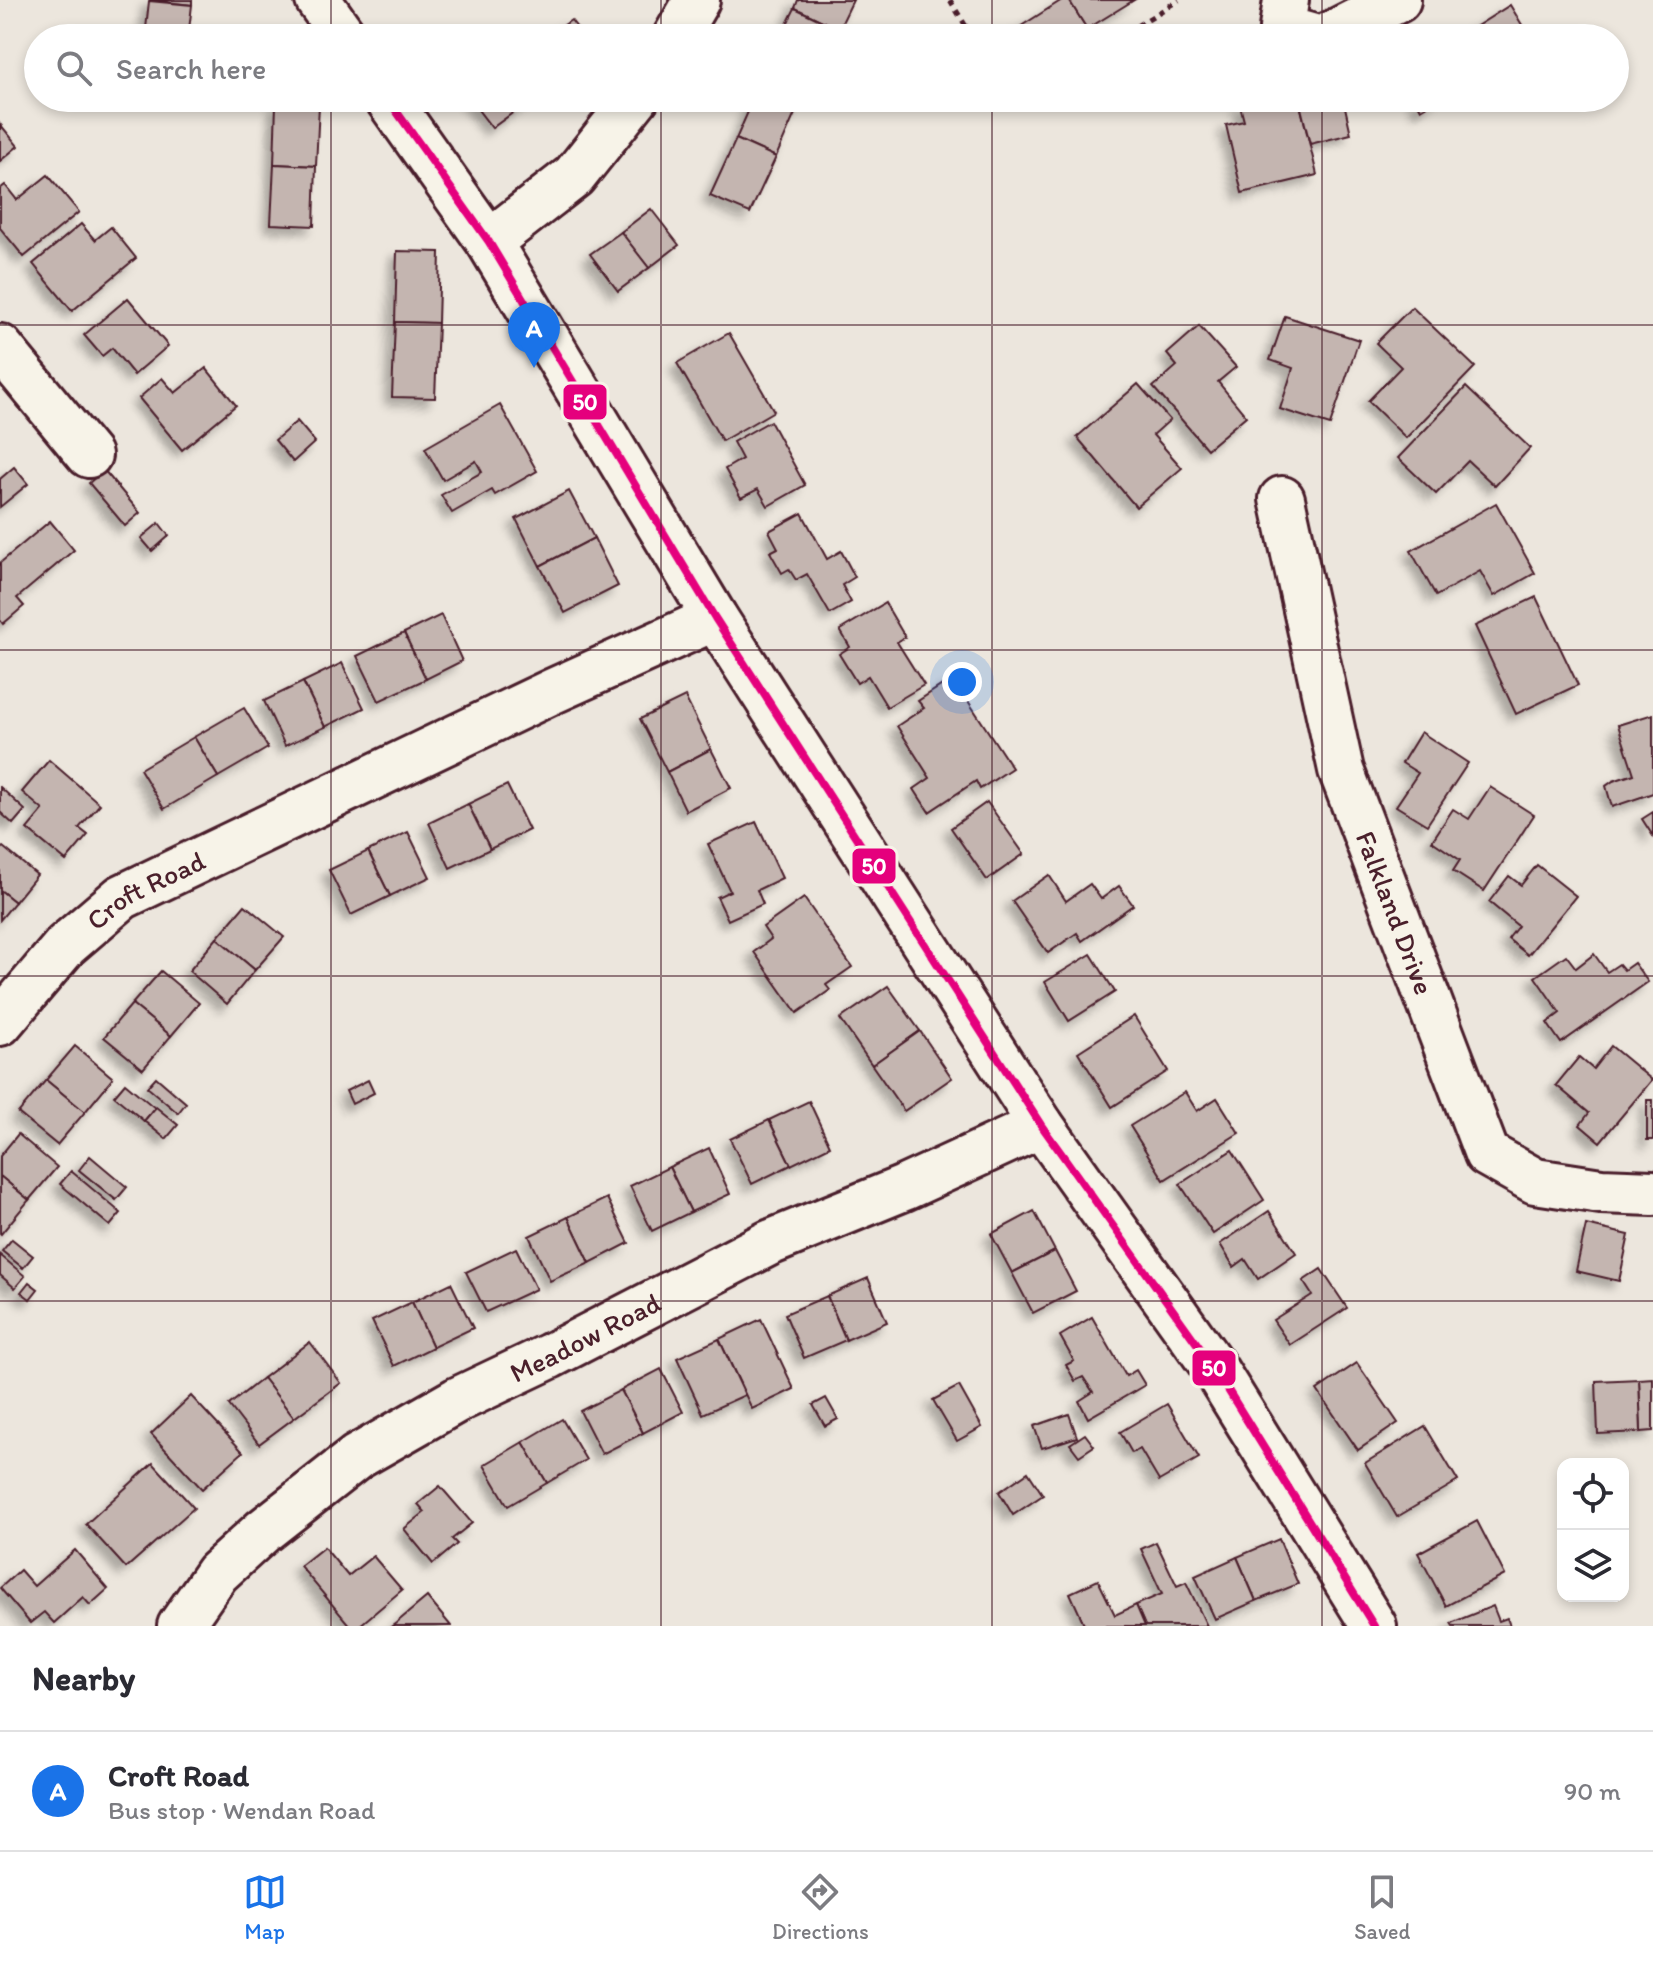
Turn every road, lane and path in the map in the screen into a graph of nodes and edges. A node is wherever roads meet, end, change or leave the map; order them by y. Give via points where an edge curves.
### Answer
1 (318, 0) edge
2 (697, 0) edge
3 (950, 0) edge
4 (1179, 0) edge
5 (1286, 0) edge
6 (1398, 0) edge
7 (335, 24) edge
8 (683, 24) edge
9 (965, 24) edge
10 (1140, 24) edge
11 (1283, 24) edge
12 (1349, 24) edge
13 (397, 112) edge
14 (625, 112) edge
15 (489, 242) junction
16 (0, 347) edge
17 (89, 455) dead end
18 (1282, 499) dead end
19 (715, 618) junction
20 (0, 1023) edge
21 (1041, 1125) junction
22 (1653, 1193) edge
23 (1371, 1625) edge
24 (180, 1626) edge

1 - 7 street
2 - 8 street
3 - 9 path
4 - 10 path
5 - 11 street
6 - 12 street
13 - 15 street
14 - 15 street via 574,176
15 - 19 street
16 - 17 street
18 - 22 street, Falkland Drive via 1341,770 1487,1154 1535,1181
19 - 20 street, Croft Road via 122,897 66,945
19 - 21 street
21 - 23 street via 1215,1369
21 - 24 street, Meadow Road via 769,1243 457,1400 357,1457 217,1573

